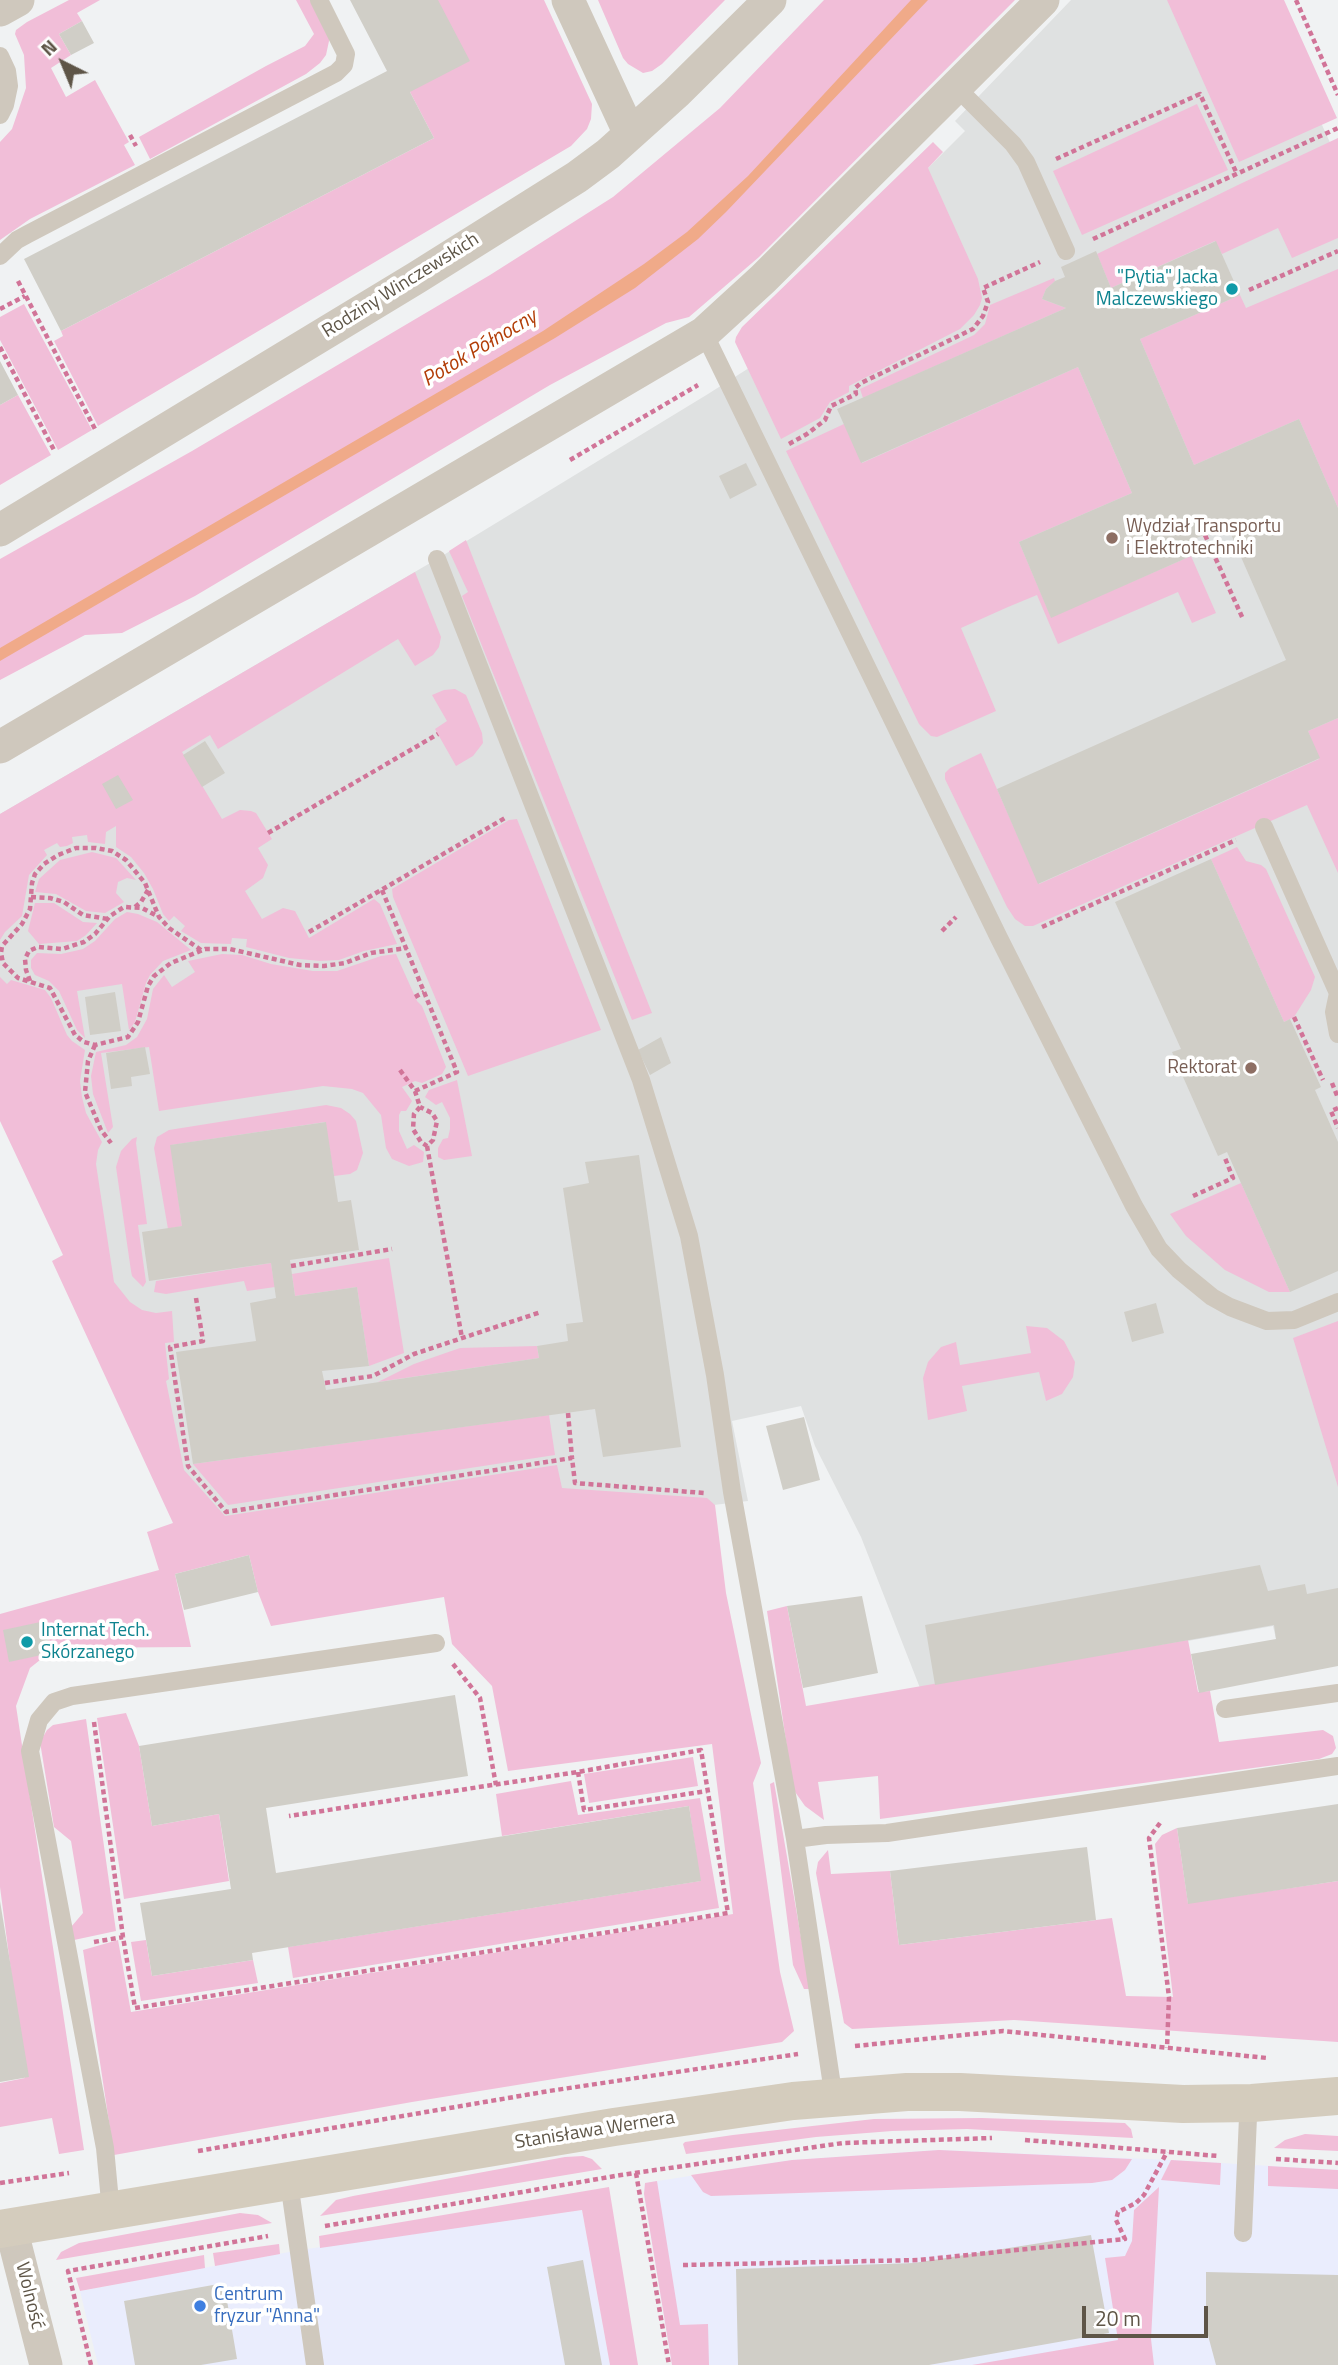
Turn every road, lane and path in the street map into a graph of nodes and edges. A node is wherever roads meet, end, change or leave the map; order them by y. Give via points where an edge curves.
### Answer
1 (18, 0) edge
2 (319, 0) edge
3 (568, 0) edge
4 (770, 0) edge
5 (1042, 0) edge
6 (1296, 0) edge
7 (0, 10) edge
8 (0, 56) edge
9 (957, 88) junction
10 (1338, 95) edge
11 (0, 115) edge
12 (1338, 128) edge
13 (631, 134) junction
14 (1052, 161) dead end
15 (1237, 174) junction
16 (1066, 251) junction
17 (1338, 251) edge
18 (0, 256) edge
19 (13, 272) dead end
20 (1249, 290) dead end
21 (25, 296) junction
22 (0, 309) edge
23 (704, 332) junction
24 (0, 347) edge
25 (99, 436) dead end
26 (764, 456) junction
27 (59, 460) dead end
28 (0, 530) edge
29 (1205, 535) dead end
30 (437, 559) dead end
31 (1243, 620) dead end
32 (438, 734) dead end
33 (0, 747) edge
34 (532, 803) junction
35 (1264, 827) joint
36 (268, 833) dead end
37 (148, 890) junction
38 (382, 890) junction
39 (31, 897) junction
40 (134, 907) junction
41 (159, 916) junction
42 (108, 919) junction
43 (1042, 927) dead end
44 (309, 932) dead end
45 (407, 948) junction
46 (201, 950) junction
47 (30, 982) junction
48 (424, 992) junction
49 (1338, 993) edge
50 (415, 997) dead end
51 (1338, 1034) edge
52 (95, 1045) junction
53 (400, 1070) dead end
54 (1332, 1083) dead end
55 (415, 1091) junction
56 (1338, 1097) edge
57 (420, 1107) junction
58 (1338, 1108) edge
59 (1338, 1128) edge
60 (111, 1143) dead end
61 (427, 1146) junction
62 (1225, 1158) dead end
63 (1192, 1196) dead end
64 (393, 1249) dead end
65 (291, 1266) dead end
66 (196, 1298) dead end
67 (1338, 1302) edge
68 (541, 1312) dead end
69 (462, 1338) junction
70 (325, 1383) dead end
71 (568, 1413) dead end
72 (572, 1458) junction
73 (732, 1492) junction
74 (436, 1643) joint
75 (1338, 1693) edge
76 (90, 1694) junction
77 (1225, 1709) dead end
78 (1338, 1766) edge
79 (578, 1772) junction
80 (496, 1785) junction
81 (707, 1791) junction
82 (289, 1816) dead end
83 (1162, 1821) dead end
84 (795, 1839) junction
85 (1167, 2048) dead end
86 (1338, 2096) edge
87 (834, 2099) junction
88 (1183, 2105) junction
89 (1248, 2117) junction
90 (1338, 2124) edge
91 (999, 2137) dead end
92 (1012, 2138) dead end
93 (1167, 2152) junction
94 (1245, 2157) junction
95 (1338, 2163) edge
96 (636, 2173) junction
97 (289, 2182) junction
98 (111, 2211) junction
99 (4, 2229) edge
100 (297, 2230) junction
101 (1243, 2233) dead end
102 (682, 2265) dead end
103 (46, 2365) edge
104 (91, 2365) edge
105 (316, 2365) edge
106 (669, 2365) edge

1 - 7 street
2 - 18 lane via 346,54 336,73 28,234
3 - 13 street
4 - 13 street, Rodziny Winczewskich
5 - 9 street
6 - 10 path
8 - 11 lane via 9,86
9 - 16 lane via 1026,162
9 - 23 street
12 - 15 path
13 - 28 street, Rodziny Winczewskich via 578,177
14 - 15 path via 1200,94
15 - 16 path
16 - 26 path via 983,288 988,302 973,329 861,383 856,394 831,406 825,420 807,434
17 - 20 path
19 - 21 path
21 - 22 path
21 - 25 path
23 - 26 lane
23 - 33 street
24 - 27 path
26 - 67 lane via 999,938 1160,1249 1212,1297 1258,1318 1294,1320
29 - 31 path
30 - 34 lane
32 - 36 path
34 - 38 path
34 - 73 lane via 641,1080 690,1236
35 - 43 path
35 - 49 lane
37 - 39 path via 137,871 112,851 76,848 44,864 35,874
37 - 40 path
37 - 41 path
38 - 44 path
38 - 45 path
39 - 42 path via 50,898 83,915
39 - 47 path via 22,924 1,953 9,970
40 - 41 path
40 - 42 path via 118,910
41 - 46 path
42 - 47 path via 95,934 73,947 29,951 25,960
45 - 46 path via 324,966 230,949
45 - 48 path
46 - 52 path via 154,976 128,1037
47 - 52 path via 50,988 75,1035
48 - 50 path
48 - 55 path via 457,1072
49 - 51 lane via 1334,1012
52 - 60 path via 88,1061 85,1093
53 - 55 path
54 - 56 path
55 - 57 path
57 - 61 path via 414,1114 413,1129
57 - 61 path via 437,1121
58 - 59 path via 1331,1111
61 - 69 path
62 - 63 path via 1233,1178
64 - 65 path
66 - 72 path via 203,1341 170,1347 188,1466 226,1512
68 - 69 path
69 - 70 path via 414,1354 373,1376
71 - 72 path
72 - 73 path via 575,1483
73 - 84 lane
74 - 76 lane
74 - 80 path via 480,1698
75 - 77 lane
76 - 81 path via 135,2008 728,1913
76 - 98 lane via 54,1702 38,1720 30,1751 105,2148
78 - 84 lane via 887,1833
79 - 80 path
79 - 81 path via 584,1810
79 - 81 path via 701,1750
80 - 82 path
83 - 85 path via 1149,1838 1170,1997
84 - 87 lane
86 - 88 street, Stanisława Wernera
87 - 88 street, Stanisława Wernera via 960,2092
87 - 97 street, Stanisława Wernera via 663,2119
88 - 89 street, Stanisława Wernera
89 - 90 street, Stanisława Wernera
89 - 94 lane
91 - 96 path via 843,2143
92 - 93 path
93 - 94 path
93 - 102 path via 1144,2195 1118,2212 1116,2220 1125,2238 919,2260
94 - 95 path
94 - 101 lane
96 - 100 path
96 - 106 path
97 - 98 street, Stanisława Wernera
97 - 100 lane
98 - 99 street, Stanisława Wernera
99 - 103 street, Wolność
100 - 104 path via 68,2271
100 - 105 lane

